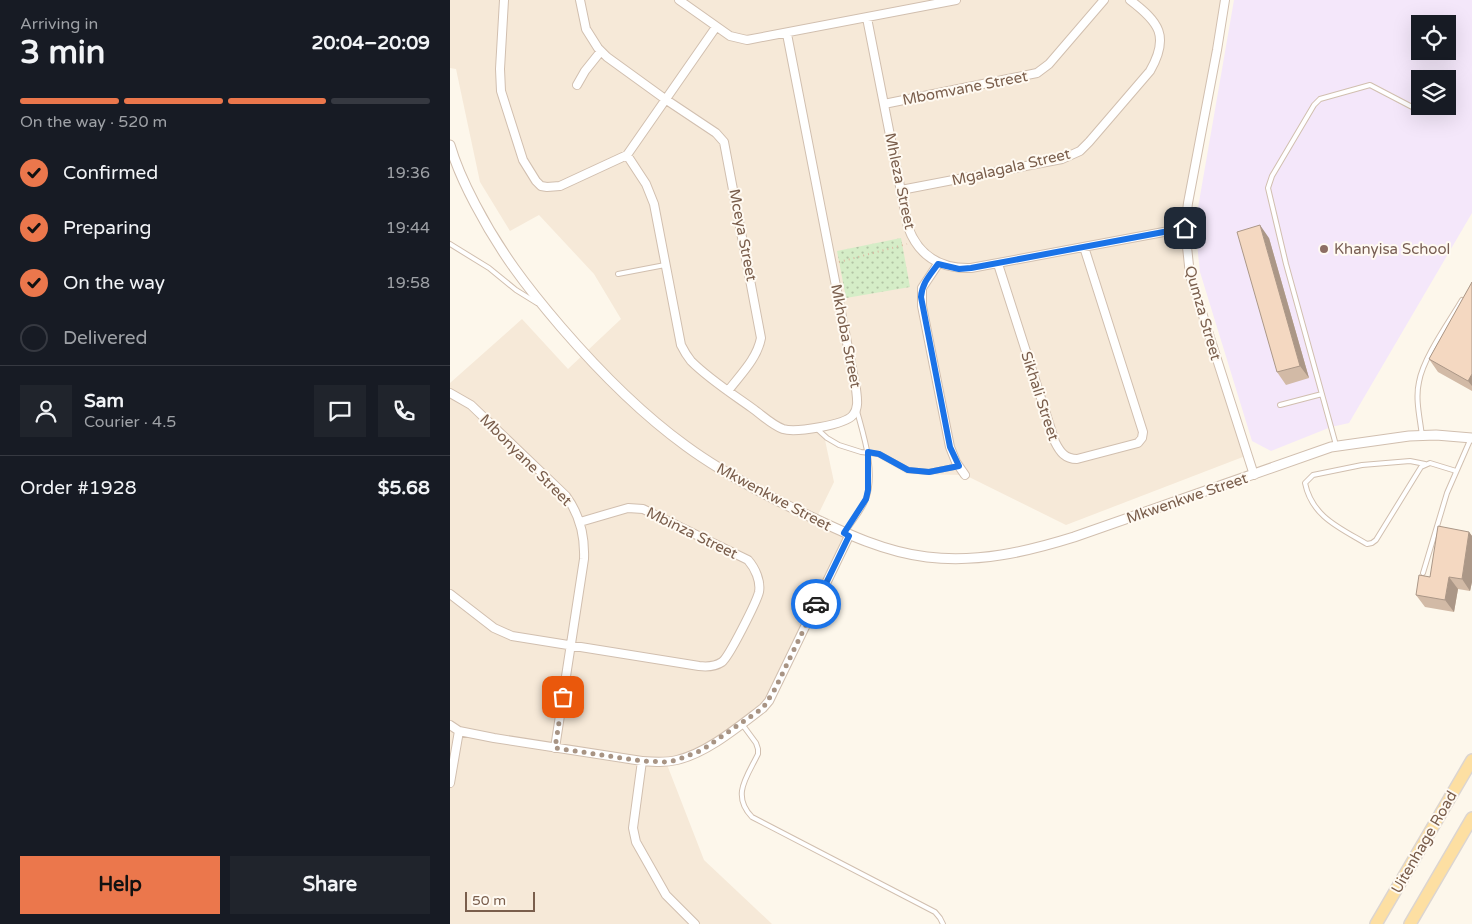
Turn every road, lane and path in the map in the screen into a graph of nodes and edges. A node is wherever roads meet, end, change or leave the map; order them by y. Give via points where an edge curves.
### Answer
1 (504, 0) edge
2 (580, 0) edge
3 (678, 0) edge
4 (956, 0) edge
5 (1104, 0) edge
6 (1130, 0) edge
7 (1225, 0) edge
8 (868, 18) junction
9 (716, 27) junction
10 (787, 34) junction
11 (601, 51) junction
12 (577, 85) dead end
13 (666, 99) junction
14 (884, 104) junction
15 (1411, 106) edge
16 (450, 145) edge
17 (627, 155) junction
18 (900, 190) junction
19 (1185, 228) junction
20 (915, 241) junction
21 (450, 244) edge
22 (1084, 247) junction
23 (832, 264) junction
24 (938, 264) junction
25 (998, 264) junction
26 (665, 265) junction
27 (618, 274) dead end
28 (1467, 291) edge
29 (544, 307) junction
30 (728, 391) junction
31 (450, 393) edge
32 (1322, 394) junction
33 (1280, 405) dead end
34 (856, 409) junction
35 (816, 427) junction
36 (1422, 436) junction
37 (1472, 438) edge
38 (1336, 446) junction
39 (868, 452) junction
40 (1425, 464) junction
41 (959, 466) junction
42 (1456, 471) junction
43 (965, 475) dead end
44 (1254, 475) junction
45 (580, 522) junction
46 (1436, 525) junction
47 (1445, 528) edge
48 (847, 534) junction
49 (1423, 573) dead end
50 (450, 594) edge
51 (570, 647) junction
52 (742, 724) junction
53 (450, 725) edge
54 (460, 731) junction
55 (555, 748) junction
56 (1472, 760) edge
57 (642, 761) junction
58 (450, 783) edge
59 (1472, 818) edge
60 (695, 924) edge
61 (942, 924) edge
62 (1376, 924) edge
63 (1410, 924) edge

1 - 17 street via 501,91 524,160 536,181 541,186 560,186
2 - 11 street, Mceya Street via 586,30
3 - 9 street
4 - 8 street
5 - 14 street, Mbomvane Street via 1049,64 1037,73
6 - 18 street, Mgalagala Street via 1152,20 1160,33 1155,63 1080,151 1062,158
7 - 19 street, Qumza Street
8 - 10 street
8 - 14 street, Mhleza Street
9 - 10 street via 730,36 747,40
9 - 13 street
10 - 23 street, Mkhoba Street
11 - 12 street
11 - 13 street, Mceya Street
13 - 17 street
13 - 30 street, Mceya Street via 716,133 726,150 761,338 755,356
14 - 18 street, Mhleza Street
15 - 32 lane via 1370,85 1320,99 1272,176 1268,188
16 - 29 street, Mkwenkwe Street via 464,183 484,221 515,271
17 - 26 street, Mkhoba Street via 651,193
18 - 20 street, Mhleza Street via 908,228
19 - 22 street
19 - 44 street, Qumza Street via 1190,275
20 - 23 path
20 - 24 street, Mhleza Street
21 - 29 lane
22 - 25 street
22 - 25 street, Sikhali Street via 1142,438 1138,443 1077,459 1064,456 1055,442
23 - 34 street, Mkhoba Street via 856,389
24 - 25 street via 959,269
24 - 41 street via 925,282 921,297 950,447
26 - 27 lane
26 - 30 street, Mkhoba Street via 685,353
28 - 36 lane via 1423,367 1418,383
29 - 48 street, Mkwenkwe Street via 629,400 688,448 727,474
30 - 35 street, Mkhoba Street via 786,430
31 - 45 street, Mbonyane Street via 471,405 566,496
32 - 33 lane
32 - 38 lane
34 - 35 street, Mkhoba Street via 848,419
34 - 39 lane
35 - 39 lane via 839,445
36 - 37 street, Mkwenkwe Street
36 - 38 street, Mkwenkwe Street
37 - 42 lane
38 - 44 street, Mkwenkwe Street
39 - 41 lane via 879,454 908,470 929,472
39 - 48 lane via 866,499
40 - 40 lane via 1376,540 1367,544 1331,524 1308,496 1305,483 1313,475 1362,464 1389,461
40 - 42 lane
41 - 43 street
42 - 46 lane
44 - 48 street, Mkwenkwe Street via 1074,538 994,557 928,557 904,553
45 - 51 street, Mbonyane Street via 584,559
45 - 51 street, Mbinza Street via 628,508 644,508 748,560 757,574 759,592 728,655 714,666
46 - 47 lane
46 - 49 lane
48 - 52 street via 769,701
50 - 51 street, Mbinza Street via 503,633
51 - 55 street, Mbonyane Street
52 - 57 street via 690,756 666,762
52 - 61 lane via 758,749 742,790 744,808 752,816 935,912
53 - 54 street
54 - 55 street
54 - 58 street
55 - 57 street
56 - 62 main road, Uitenhage Road
57 - 60 street via 633,828 636,842 660,886
59 - 63 main road, Uitenhage Road

